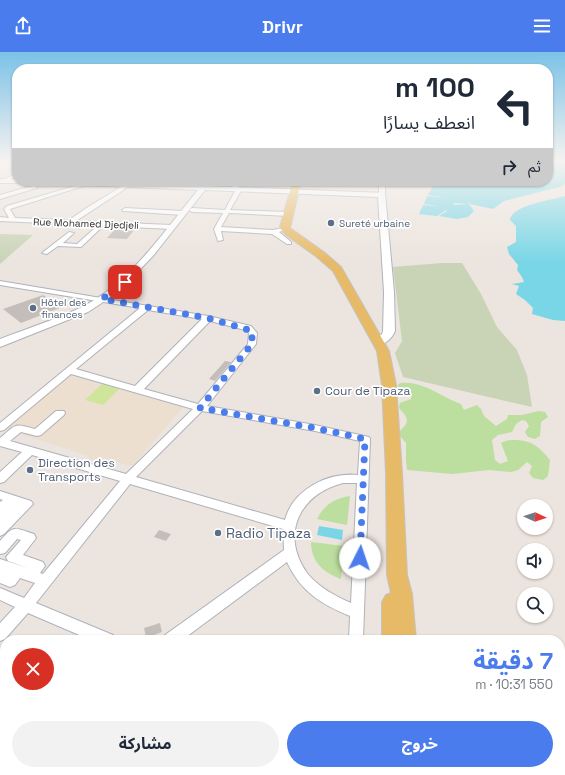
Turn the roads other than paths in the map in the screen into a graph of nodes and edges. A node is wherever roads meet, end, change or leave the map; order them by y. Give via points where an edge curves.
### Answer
1 (41, 195) edge
2 (114, 195) edge
3 (197, 195) edge
4 (236, 195) edge
5 (294, 195) edge
6 (376, 195) edge
7 (382, 195) joint
8 (125, 210) dead end
9 (192, 210) dead end
10 (226, 211) junction
11 (8, 212) junction
12 (183, 213) junction
13 (288, 214) junction
14 (0, 216) edge
15 (13, 220) junction
16 (71, 222) junction
17 (172, 227) junction
18 (98, 228) dead end
19 (285, 228) junction
20 (217, 229) junction
21 (274, 232) junction
22 (71, 233) dead end
23 (220, 240) dead end
24 (289, 243) dead end
25 (57, 244) junction
26 (45, 253) dead end
27 (0, 283) edge
28 (102, 299) junction
29 (146, 307) junction
30 (208, 318) junction
31 (0, 338) edge
32 (378, 341) junction
33 (0, 343) edge
34 (69, 370) junction
35 (138, 389) junction
36 (200, 408) junction
37 (60, 413) dead end
38 (0, 428) edge
39 (1, 442) edge
40 (30, 451) junction
41 (0, 479) edge
42 (128, 479) junction
43 (364, 480) junction
44 (0, 495) edge
45 (0, 509) edge
46 (0, 519) edge
47 (289, 526) junction
48 (0, 531) edge
49 (0, 549) edge
50 (290, 553) junction
51 (0, 565) edge
52 (24, 573) junction
53 (397, 575) junction
54 (0, 577) edge
55 (45, 581) junction
56 (0, 594) edge
57 (26, 604) junction
58 (357, 612) junction
59 (0, 634) edge
60 (97, 635) edge
61 (177, 635) edge
62 (356, 635) edge
63 (393, 635) edge
64 (404, 635) edge

1 - 11 street via 13,203 16,204 7,208
2 - 16 street
3 - 12 main road
4 - 10 street
5 - 13 main road
6 - 7 main road
7 - 32 main road via 389,323 388,334
8 - 12 street
9 - 10 street
10 - 13 street
10 - 20 street
11 - 14 street
11 - 15 street
12 - 17 main road
13 - 19 main road via 284,223
14 - 15 street, Rue Mohamed Djedjeli
15 - 16 street, Rue Mohamed Djedjeli
16 - 17 street, Rue Mohamed Djedjeli
17 - 28 main road via 125,282
18 - 25 street via 79,246
19 - 21 street
19 - 32 main road via 332,264
20 - 21 street
20 - 23 street
21 - 24 street
22 - 25 street
25 - 26 street
27 - 28 street
28 - 29 street
28 - 31 main road
28 - 33 main road via 84,310
29 - 30 street
29 - 34 street
30 - 35 street
30 - 36 street via 251,329 252,344
32 - 53 main road via 386,364 389,385
34 - 35 street
34 - 38 street
35 - 36 street
36 - 42 street
36 - 43 street via 364,438
37 - 39 street via 38,434 19,428
39 - 40 street
40 - 41 street
40 - 42 street
42 - 47 street
42 - 55 street
43 - 47 street via 342,478 316,488 298,506
43 - 58 street
44 - 48 street via 27,504
45 - 46 street via 6,504 13,506
47 - 50 street
49 - 52 street via 15,533 30,538 13,557 38,566
50 - 58 street via 304,579 316,590 330,600
50 - 61 street
51 - 52 street
52 - 54 street via 10,581
52 - 55 street
53 - 63 main road
53 - 64 main road via 402,594
55 - 57 street
56 - 57 street
57 - 59 street
57 - 60 street
58 - 62 street

